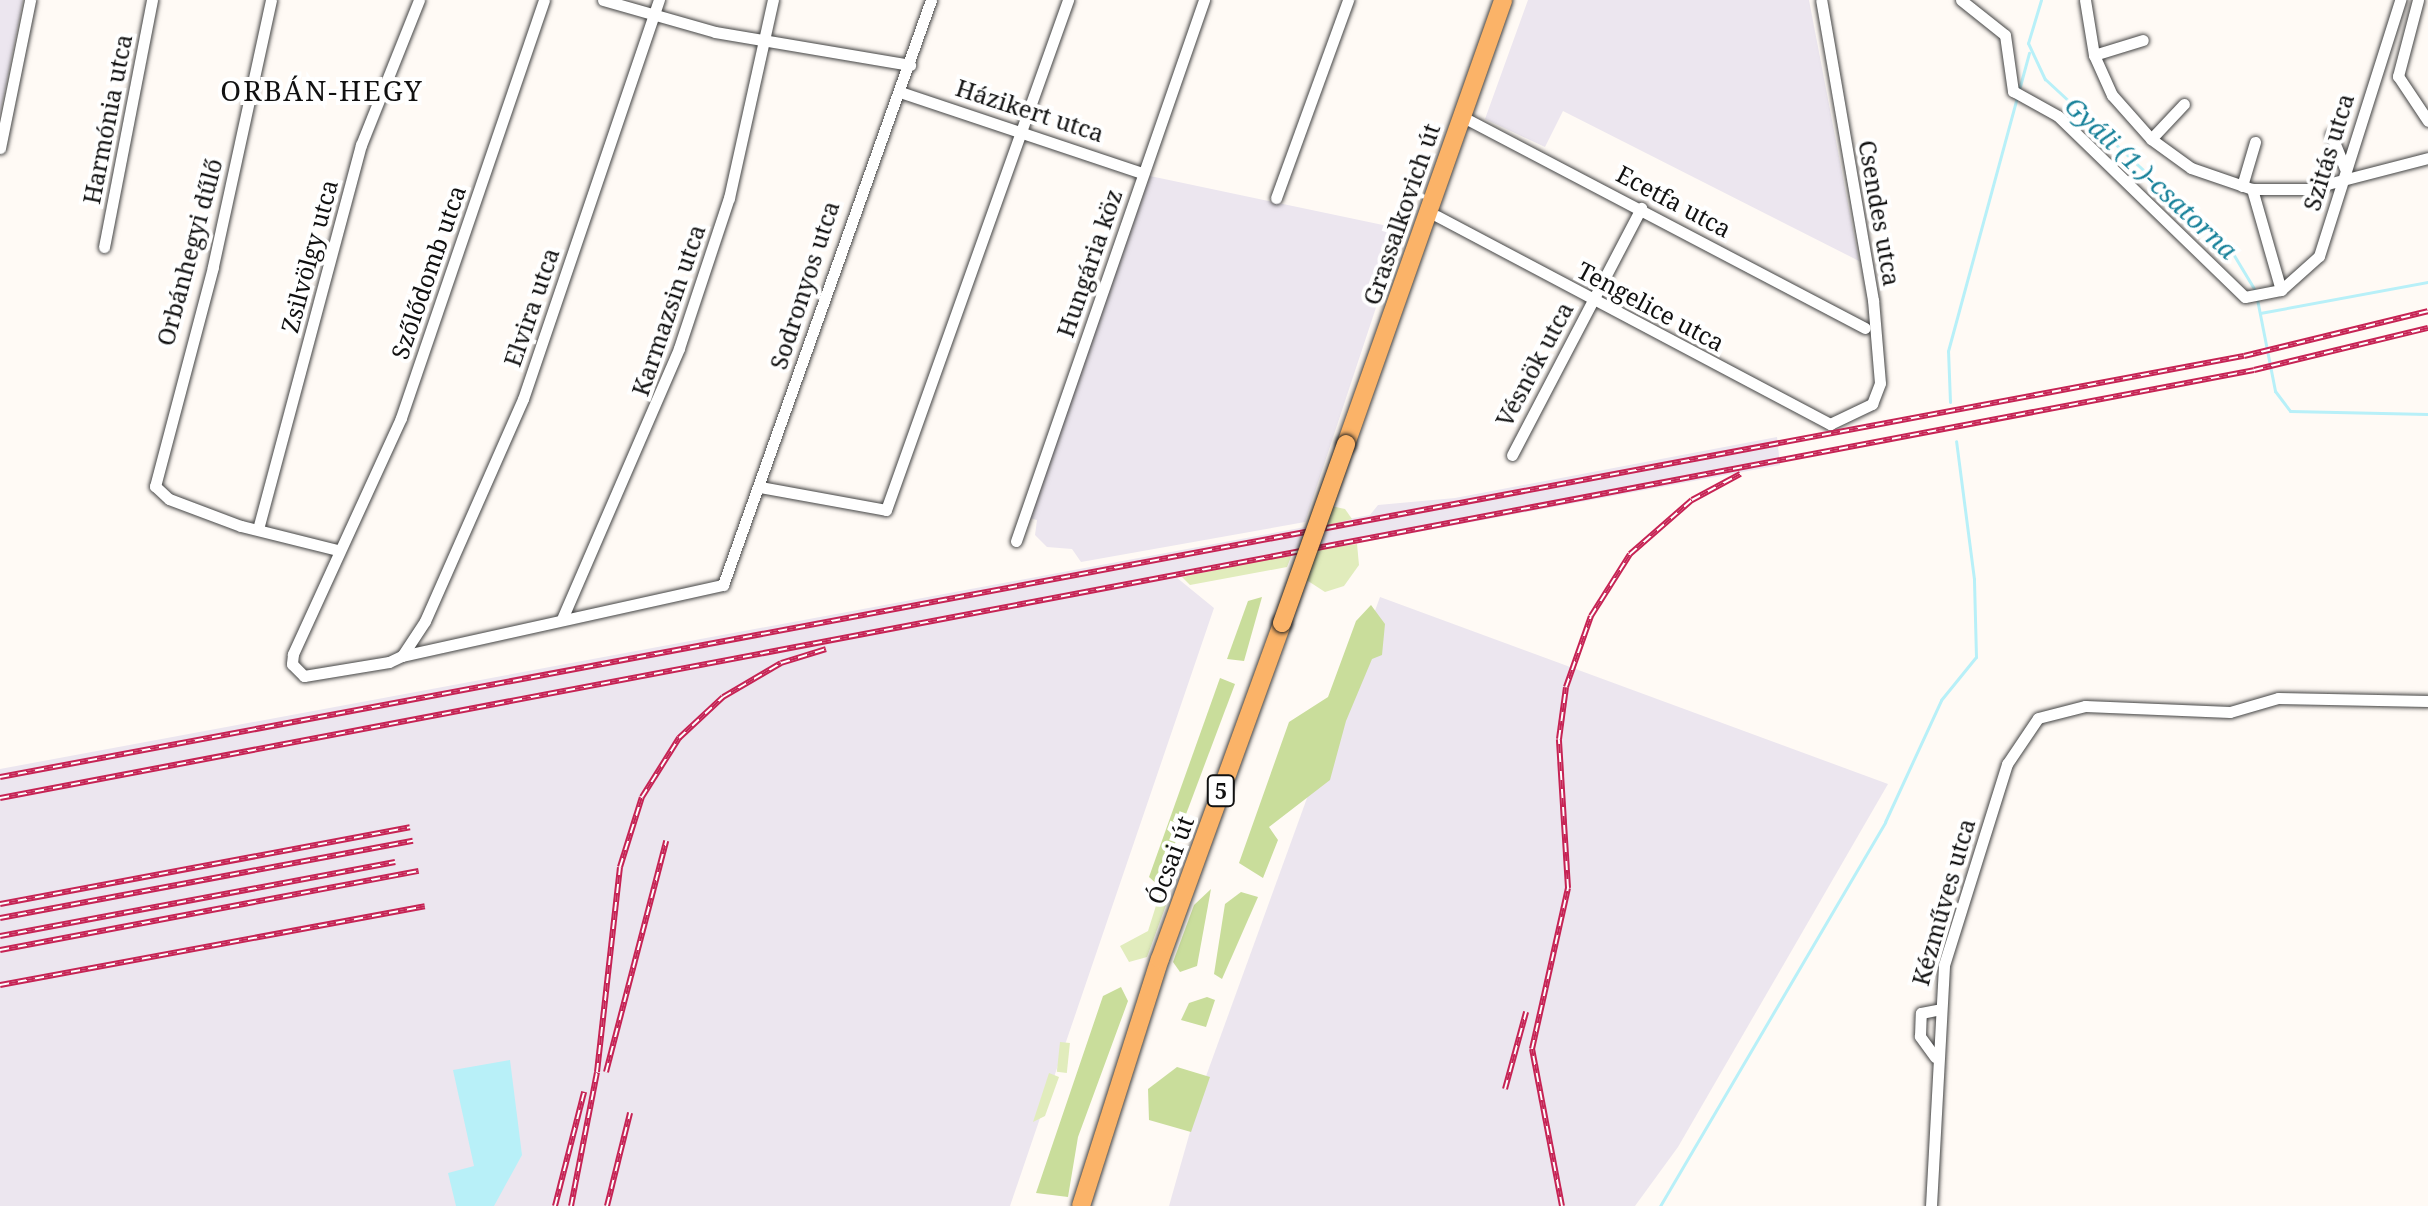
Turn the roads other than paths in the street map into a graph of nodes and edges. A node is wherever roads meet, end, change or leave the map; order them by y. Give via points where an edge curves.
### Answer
1 (30, 0) edge
2 (152, 0) edge
3 (271, 0) edge
4 (419, 0) edge
5 (544, 0) edge
6 (603, 0) edge
7 (659, 0) edge
8 (773, 0) edge
9 (931, 0) edge
10 (1068, 0) edge
11 (1204, 0) edge
12 (1348, 0) edge
13 (1503, 0) edge
14 (1821, 0) edge
15 (1961, 0) edge
16 (2085, 0) edge
17 (2400, 0) edge
18 (2418, 0) edge
19 (653, 17) junction
20 (760, 39) junction
21 (2143, 40) dead end
22 (2094, 55) junction
23 (910, 65) junction
24 (903, 93) junction
25 (2184, 104) dead end
26 (1461, 116) junction
27 (2428, 121) edge
28 (1024, 130) junction
29 (2331, 134) dead end
30 (2151, 139) junction
31 (2255, 142) dead end
32 (0, 148) edge
33 (2428, 158) edge
34 (1142, 173) junction
35 (2343, 174) junction
36 (2247, 188) junction
37 (1276, 198) dead end
38 (1641, 208) junction
39 (1437, 216) dead end
40 (104, 247) dead end
41 (2275, 292) junction
42 (1592, 300) junction
43 (1865, 328) dead end
44 (1846, 416) joint
45 (1346, 444) joint
46 (1512, 455) dead end
47 (760, 487) junction
48 (258, 529) junction
49 (1016, 541) dead end
50 (337, 550) junction
51 (562, 619) junction
52 (402, 656) junction
53 (2428, 701) edge
54 (1081, 1206) edge
55 (1931, 1206) edge

1 - 32 street
2 - 40 street, Harmónia utca
3 - 48 street, Orbánhegyi dűlő via 213,267 158,468 160,494
4 - 48 street, Zsilvölgy utca via 361,145
5 - 50 street, Szőlődomb utca via 401,418 375,486
6 - 19 street
7 - 19 street, Elvira utca
8 - 20 street, Karmazsin utca
9 - 23 street, Sodronyos utca
10 - 28 street
11 - 34 street, Hungária köz
12 - 37 street
13 - 26 main road, Grassalkovich út / 5
14 - 44 street, Csendes utca via 1866,251 1880,383 1872,404
15 - 41 street via 2005,35 2013,91 2069,127 2245,297
16 - 22 street
17 - 35 street, Szitás utca
18 - 27 street via 2398,76
19 - 20 street
19 - 52 street, Elvira utca via 523,399 425,621
20 - 23 street
20 - 51 street, Karmazsin utca via 732,188 679,348
21 - 22 street
22 - 30 street via 2112,95
23 - 24 street, Sodronyos utca
24 - 28 street, Házikert utca
24 - 47 street, Sodronyos utca via 852,206
25 - 30 street
26 - 38 street, Ecetfa utca
26 - 45 main road, Grassalkovich út / 5
28 - 34 street, Házikert utca
28 - 47 street via 886,510
29 - 35 street
30 - 36 street via 2191,168
31 - 36 street
33 - 35 street
34 - 49 street, Hungária köz
35 - 36 street via 2308,189
35 - 41 street, Szitás utca via 2319,256
36 - 41 street
38 - 42 street, Vésnök utca
38 - 43 street, Ecetfa utca
39 - 42 street, Tengelice utca
42 - 44 street, Tengelice utca via 1830,424
42 - 46 street, Vésnök utca
45 - 54 main road, Ócsai út / 5, bridge via 1160,959
47 - 51 street, Sodronyos utca via 723,585
48 - 50 street
50 - 52 street, Szőlődomb utca via 292,664 304,676
51 - 52 street
53 - 55 street, Kézműves utca via 2278,698 2230,712 2085,706 2038,718 2007,764 1944,965 1937,1010 1921,1013 1920,1036 1936,1057

